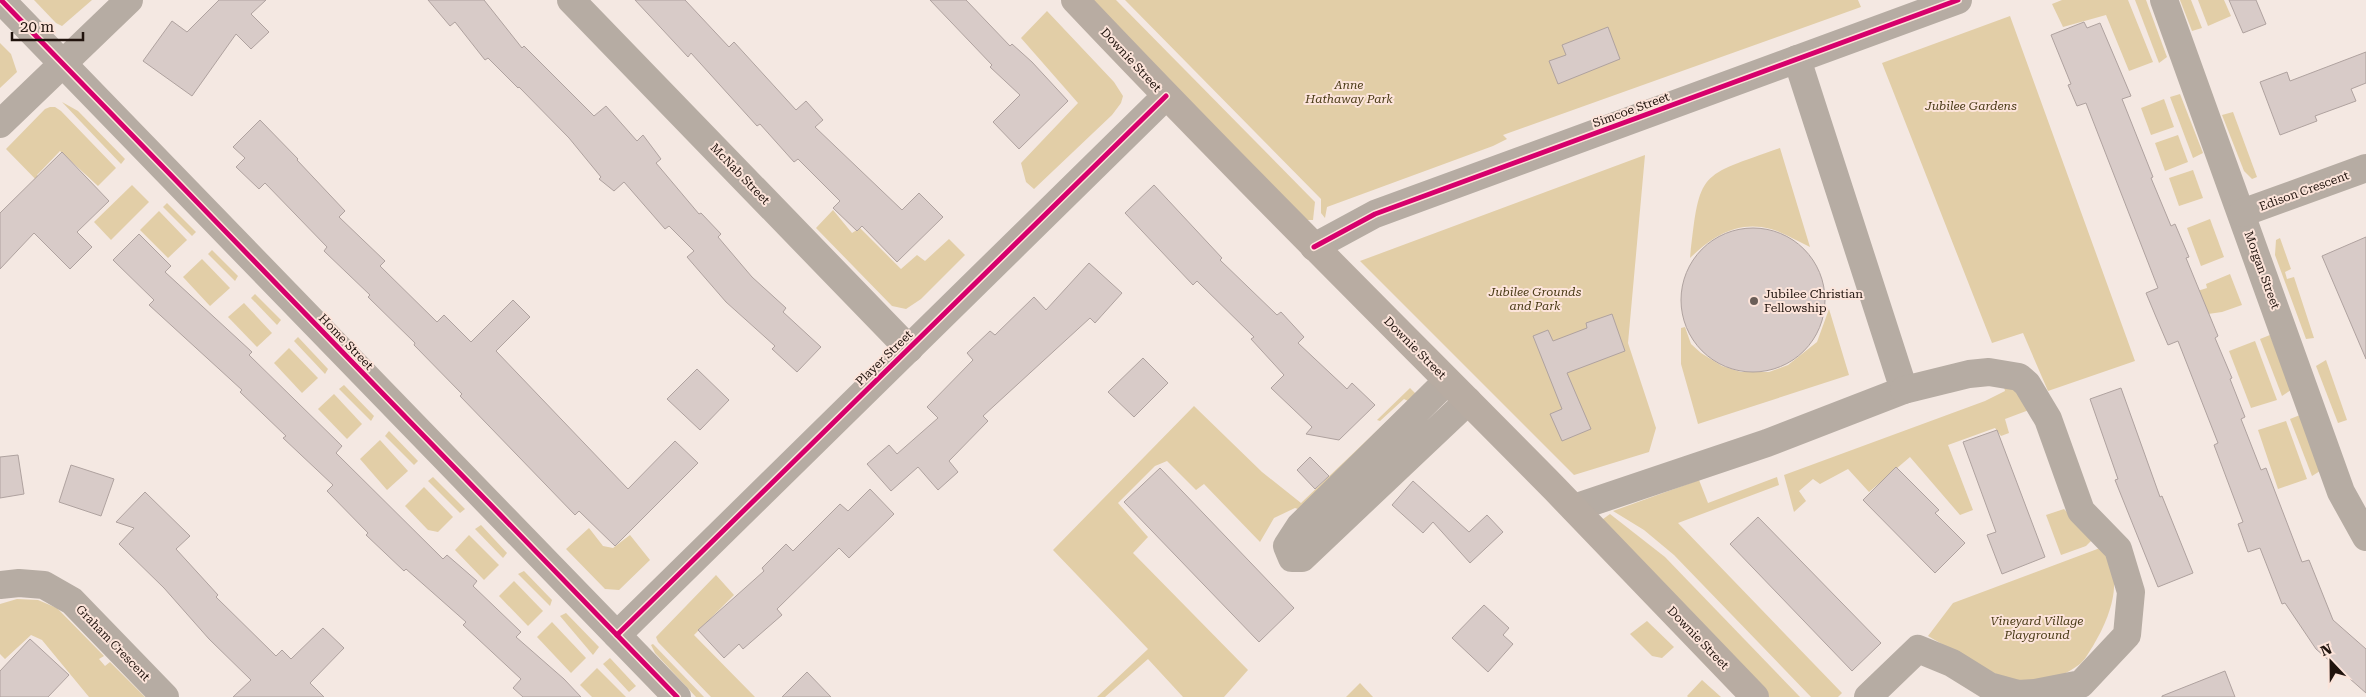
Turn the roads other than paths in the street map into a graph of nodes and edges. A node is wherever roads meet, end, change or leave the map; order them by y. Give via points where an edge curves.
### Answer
1 (1, 0) edge
2 (129, 0) edge
3 (570, 0) edge
4 (1075, 0) edge
5 (1958, 0) edge
6 (2164, 0) edge
7 (1797, 59) junction
8 (61, 64) junction
9 (1166, 96) junction
10 (0, 124) edge
11 (2366, 168) edge
12 (2242, 213) junction
13 (1314, 247) junction
14 (909, 349) junction
15 (1447, 381) junction
16 (1904, 390) junction
17 (1468, 402) junction
18 (1574, 508) junction
19 (2366, 537) edge
20 (0, 585) edge
21 (617, 635) junction
22 (165, 697) edge
23 (677, 697) edge
24 (1755, 697) edge
25 (1868, 697) edge

1 - 8 street, Home Street
2 - 8 street
3 - 14 street, McNab Street
4 - 9 main road, Downie Street
5 - 7 street, Simcoe Street
6 - 12 street, Morgan Street
7 - 13 street, Simcoe Street via 1375,214
7 - 16 street
8 - 10 street
8 - 21 street, Home Street
9 - 13 main road, Downie Street
9 - 14 street, Player Street
11 - 12 street, Edison Crescent
12 - 19 street, Morgan Street via 2342,492
13 - 15 main road, Downie Street
14 - 21 street, Player Street
15 - 17 main road, Downie Street
15 - 17 street via 1300,526 1287,546 1292,558 1302,558
16 - 18 street via 1767,443
16 - 25 street via 1988,372 2019,377 2027,384 2048,419 2082,511 2118,549 2131,592 2127,634 2081,684 2018,694 1989,686 1952,663 1918,649
17 - 18 main road, Downie Street
18 - 24 main road, Downie Street
20 - 22 street, Graham Crescent via 44,584 72,601
21 - 23 street, Home Street

